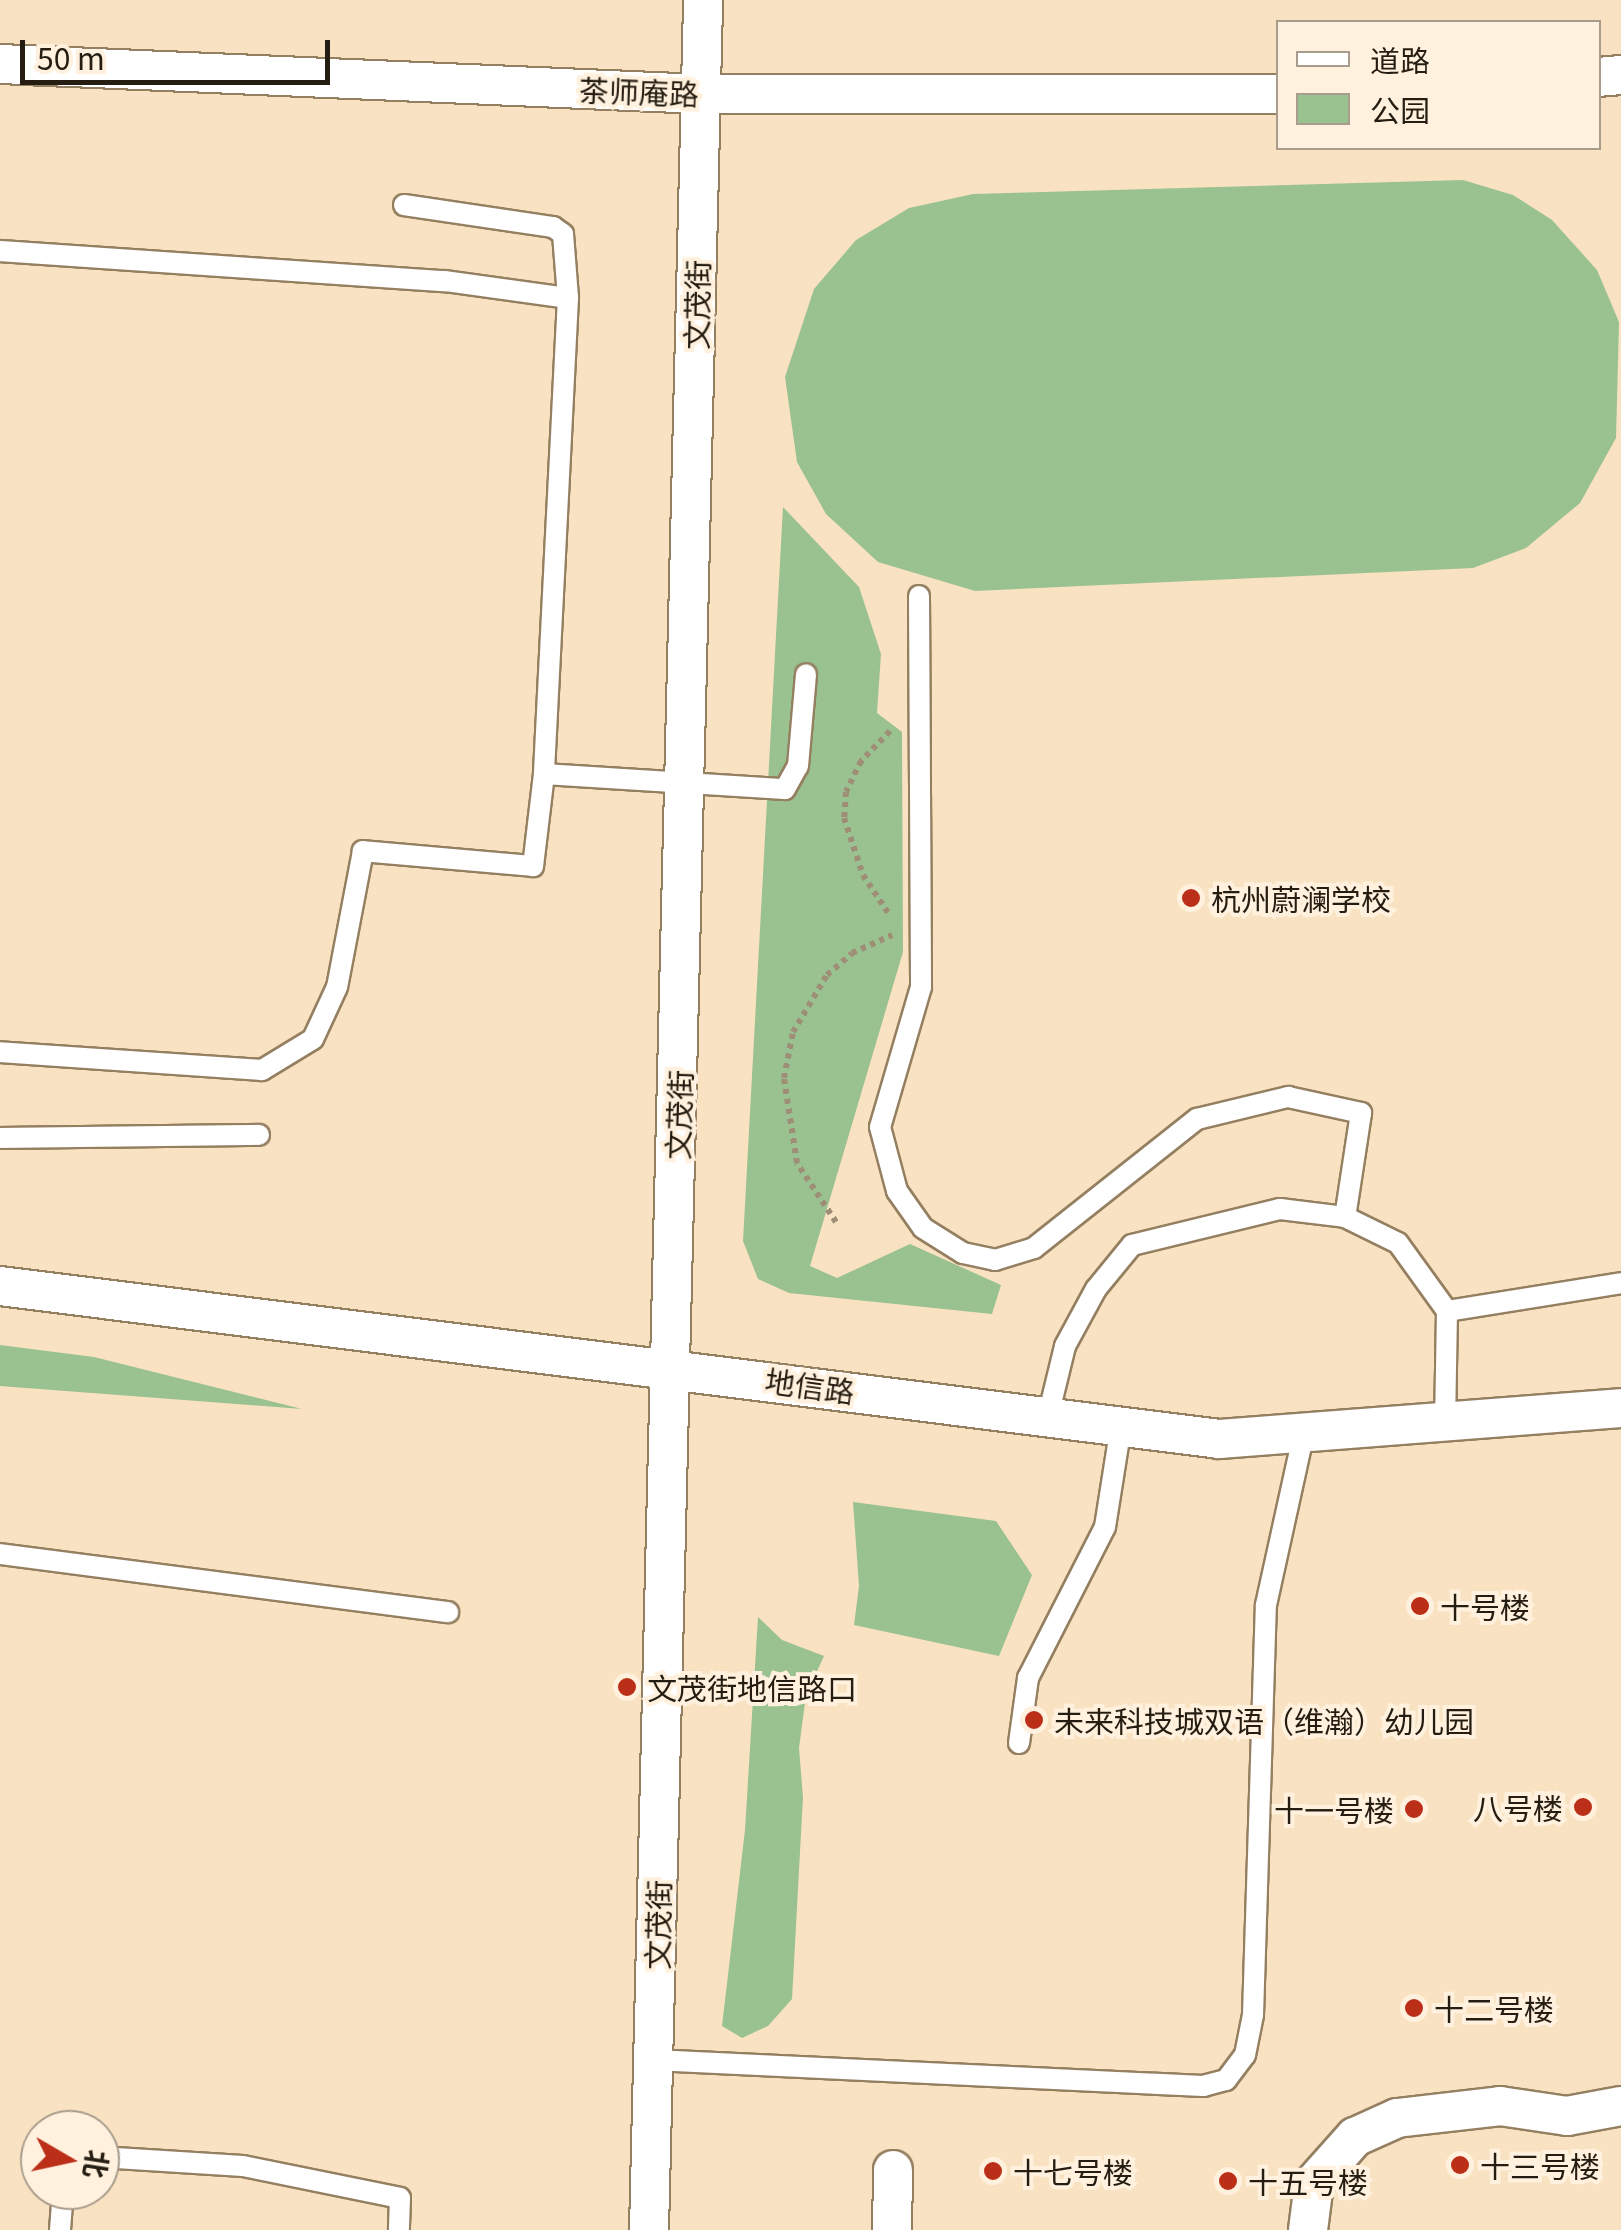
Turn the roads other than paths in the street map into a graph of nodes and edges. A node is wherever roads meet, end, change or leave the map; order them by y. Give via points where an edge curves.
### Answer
1 (704, 0) edge
2 (0, 64) edge
3 (702, 94) junction
4 (1276, 94) edge
5 (404, 206) dead end
6 (0, 251) edge
7 (568, 298) junction
8 (919, 596) dead end
9 (806, 674) dead end
10 (544, 774) junction
11 (687, 785) junction
12 (0, 1052) edge
13 (259, 1135) dead end
14 (0, 1138) edge
15 (1346, 1218) junction
16 (1621, 1283) edge
17 (0, 1286) edge
18 (1447, 1311) junction
19 (672, 1366) junction
20 (1621, 1408) edge
21 (1048, 1416) junction
22 (1444, 1421) junction
23 (1121, 1426) junction
24 (1304, 1432) junction
25 (0, 1554) edge
26 (448, 1612) dead end
27 (1019, 1743) dead end
28 (653, 2060) junction
29 (1621, 2106) edge
30 (120, 2158) edge
31 (893, 2170) dead end
32 (399, 2230) edge
33 (649, 2230) edge
34 (892, 2230) edge
35 (1308, 2230) edge

1 - 3 street, 文茂街
2 - 3 street, 茶师庵路
3 - 4 street, 茶师庵路
3 - 11 street, 文茂街
5 - 7 lane via 553,227 563,234
6 - 7 lane via 445,281
7 - 10 lane
8 - 15 lane via 920,987 880,1127 897,1191 923,1228 963,1253 996,1260 1034,1248 1197,1119 1288,1098 1361,1113
9 - 11 lane via 798,766 784,789
10 - 11 lane
10 - 12 lane via 533,866 363,851 337,986 313,1040 262,1070
11 - 19 street, 文茂街
13 - 14 lane
15 - 18 lane via 1398,1243
15 - 21 lane via 1280,1209 1132,1245 1064,1346
16 - 18 lane
17 - 19 street, 地信路
18 - 22 lane
19 - 21 street, 地信路
19 - 28 street, 文茂街
20 - 22 street, 地信路
21 - 23 street, 地信路
22 - 24 street, 地信路
23 - 24 street, 地信路 via 1219,1439
23 - 27 lane via 1106,1527 1028,1678
24 - 28 lane via 1266,1604 1253,2015 1245,2055 1226,2080 1203,2086
25 - 26 lane
28 - 33 street, 文茂街
29 - 35 street via 1567,2116 1500,2106 1397,2118 1355,2136 1314,2183
30 - 32 lane via 243,2166 400,2198
31 - 34 street

